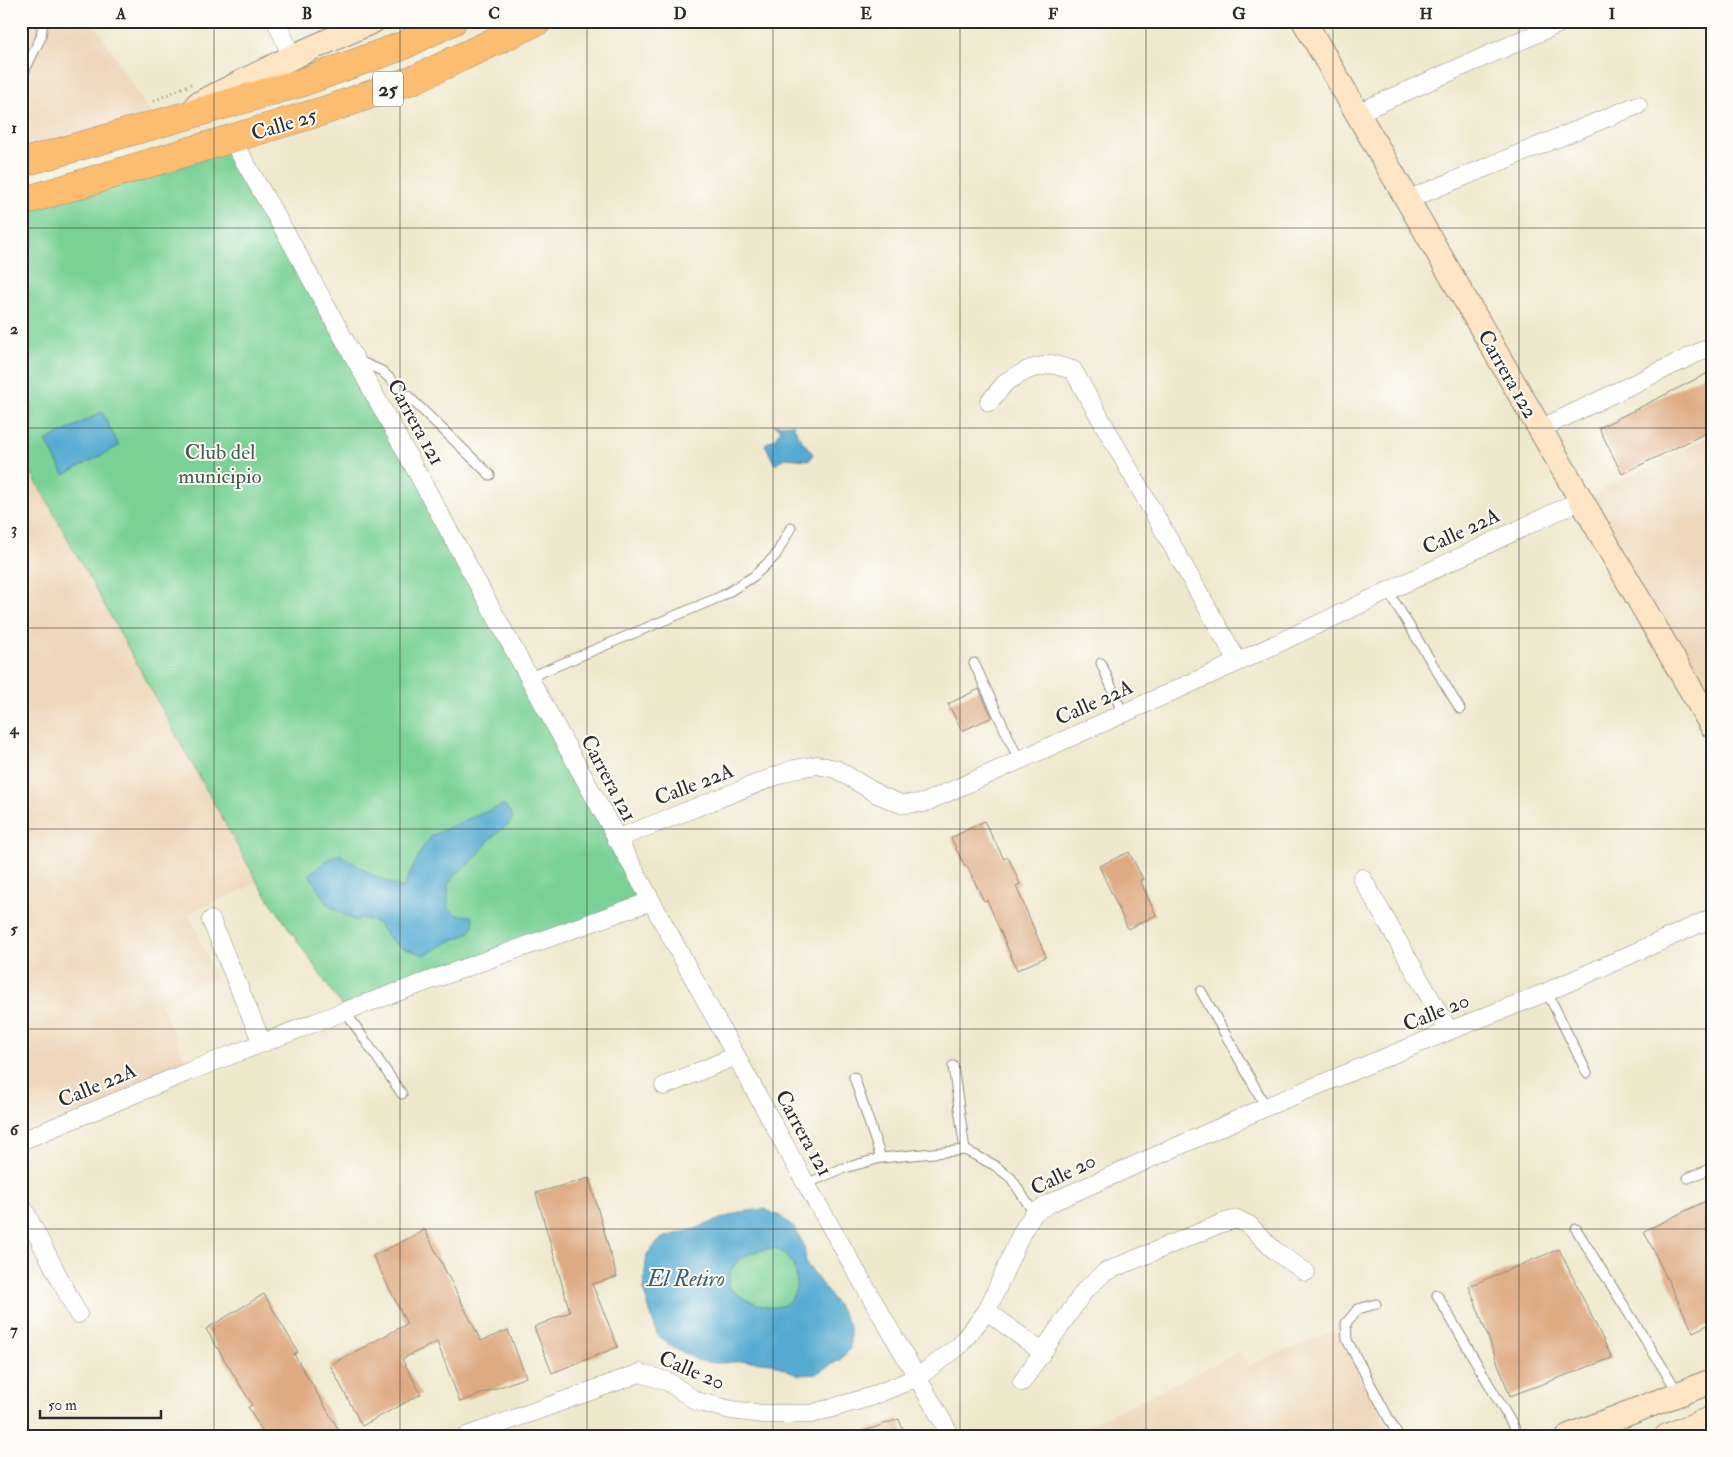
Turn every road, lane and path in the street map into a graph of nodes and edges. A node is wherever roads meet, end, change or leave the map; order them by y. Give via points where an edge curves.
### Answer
1 (43, 21) edge
2 (276, 21) edge
3 (373, 21) edge
4 (453, 21) edge
5 (538, 21) edge
6 (1304, 21) edge
7 (1565, 21) edge
8 (292, 57) junction
9 (21, 78) edge
10 (197, 81) dead end
11 (1638, 105) dead end
12 (1357, 112) junction
13 (151, 114) junction
14 (232, 140) junction
15 (21, 163) edge
16 (1407, 200) junction
17 (21, 202) edge
18 (1712, 346) edge
19 (355, 359) junction
20 (989, 402) dead end
21 (1540, 430) junction
22 (490, 475) dead end
23 (1581, 500) junction
24 (791, 526) dead end
25 (1388, 590) junction
26 (1238, 662) junction
27 (974, 663) dead end
28 (1100, 663) dead end
29 (530, 677) junction
30 (1460, 708) dead end
31 (1123, 714) junction
32 (1712, 726) edge
33 (1019, 760) junction
34 (616, 839) junction
35 (1362, 878) dead end
36 (651, 901) junction
37 (1712, 918) edge
38 (211, 920) dead end
39 (1201, 990) dead end
40 (1547, 992) junction
41 (344, 1011) junction
42 (1449, 1031) junction
43 (262, 1043) junction
44 (736, 1056) junction
45 (953, 1066) dead end
46 (1587, 1074) dead end
47 (854, 1077) dead end
48 (664, 1086) dead end
49 (402, 1094) dead end
50 (1266, 1107) junction
51 (21, 1141) edge
52 (965, 1150) junction
53 (881, 1158) junction
54 (1712, 1168) edge
55 (1688, 1178) dead end
56 (806, 1184) junction
57 (21, 1204) edge
58 (1034, 1213) junction
59 (1576, 1229) dead end
60 (1306, 1272) dead end
61 (1438, 1295) dead end
62 (1376, 1304) dead end
63 (987, 1311) junction
64 (78, 1314) dead end
65 (1042, 1352) junction
66 (918, 1377) junction
67 (1712, 1381) edge
68 (1022, 1382) dead end
69 (1678, 1392) junction
70 (1712, 1418) edge
71 (467, 1436) edge
72 (951, 1436) edge
73 (1398, 1436) edge
74 (1520, 1436) edge
75 (1569, 1436) edge
76 (1667, 1436) edge

1 - 9 lane via 41,36
2 - 8 street
3 - 8 street, Calle 25 / 25
4 - 13 highway, Calle 25 / 25 via 402,46 300,83
5 - 14 highway, Calle 25 / 25 via 415,79
6 - 12 street, Carrera 122
7 - 12 street
8 - 13 street, Calle 25 / 25
10 - 13 path via 155,100
11 - 16 street
12 - 16 street, Carrera 122
13 - 15 highway, Calle 25 / 25
14 - 17 highway, Calle 25 / 25
14 - 19 street, Carrera 121
16 - 21 street, Carrera 122
18 - 21 street
19 - 22 lane via 382,371
19 - 29 street, Carrera 121
20 - 26 street via 1007,381 1030,369 1051,364 1073,370
21 - 23 street, Carrera 122
23 - 25 street, Calle 22A
23 - 32 street, Carrera 122
24 - 29 lane via 776,555 754,576 722,596
25 - 26 street, Calle 22A
25 - 30 lane
26 - 31 street, Calle 22A
27 - 33 lane
28 - 31 lane
29 - 34 street, Carrera 121
31 - 33 street, Calle 22A
33 - 34 street, Calle 22A via 924,803 901,804 836,769 817,765 794,769
34 - 36 street, Carrera 121
35 - 42 street
36 - 41 street, Calle 22A
36 - 44 street, Carrera 121
37 - 40 street, Calle 20
38 - 43 street
39 - 50 lane
40 - 42 street, Calle 20
40 - 46 lane
41 - 43 street, Calle 22A
41 - 49 lane
42 - 50 street, Calle 20
43 - 51 street, Calle 22A
44 - 48 street
44 - 56 street, Carrera 121
45 - 52 lane
47 - 53 lane
50 - 58 street, Calle 20
52 - 53 lane
52 - 58 lane via 1011,1178
53 - 56 lane via 841,1169
54 - 55 lane
56 - 66 street, Carrera 121
57 - 64 street
58 - 63 street, Calle 20 via 1022,1232
59 - 69 lane
60 - 65 street via 1275,1250 1249,1225 1237,1219 1222,1223 1105,1272 1085,1290
61 - 74 lane
62 - 73 lane via 1358,1309 1346,1323 1347,1340
63 - 65 street
63 - 66 street, Calle 20 via 959,1346
65 - 68 street
66 - 71 street, Calle 20 via 870,1397 810,1414 763,1414 696,1401 666,1381 640,1373
66 - 72 street, Carrera 121
67 - 69 street
69 - 75 street
70 - 76 street

